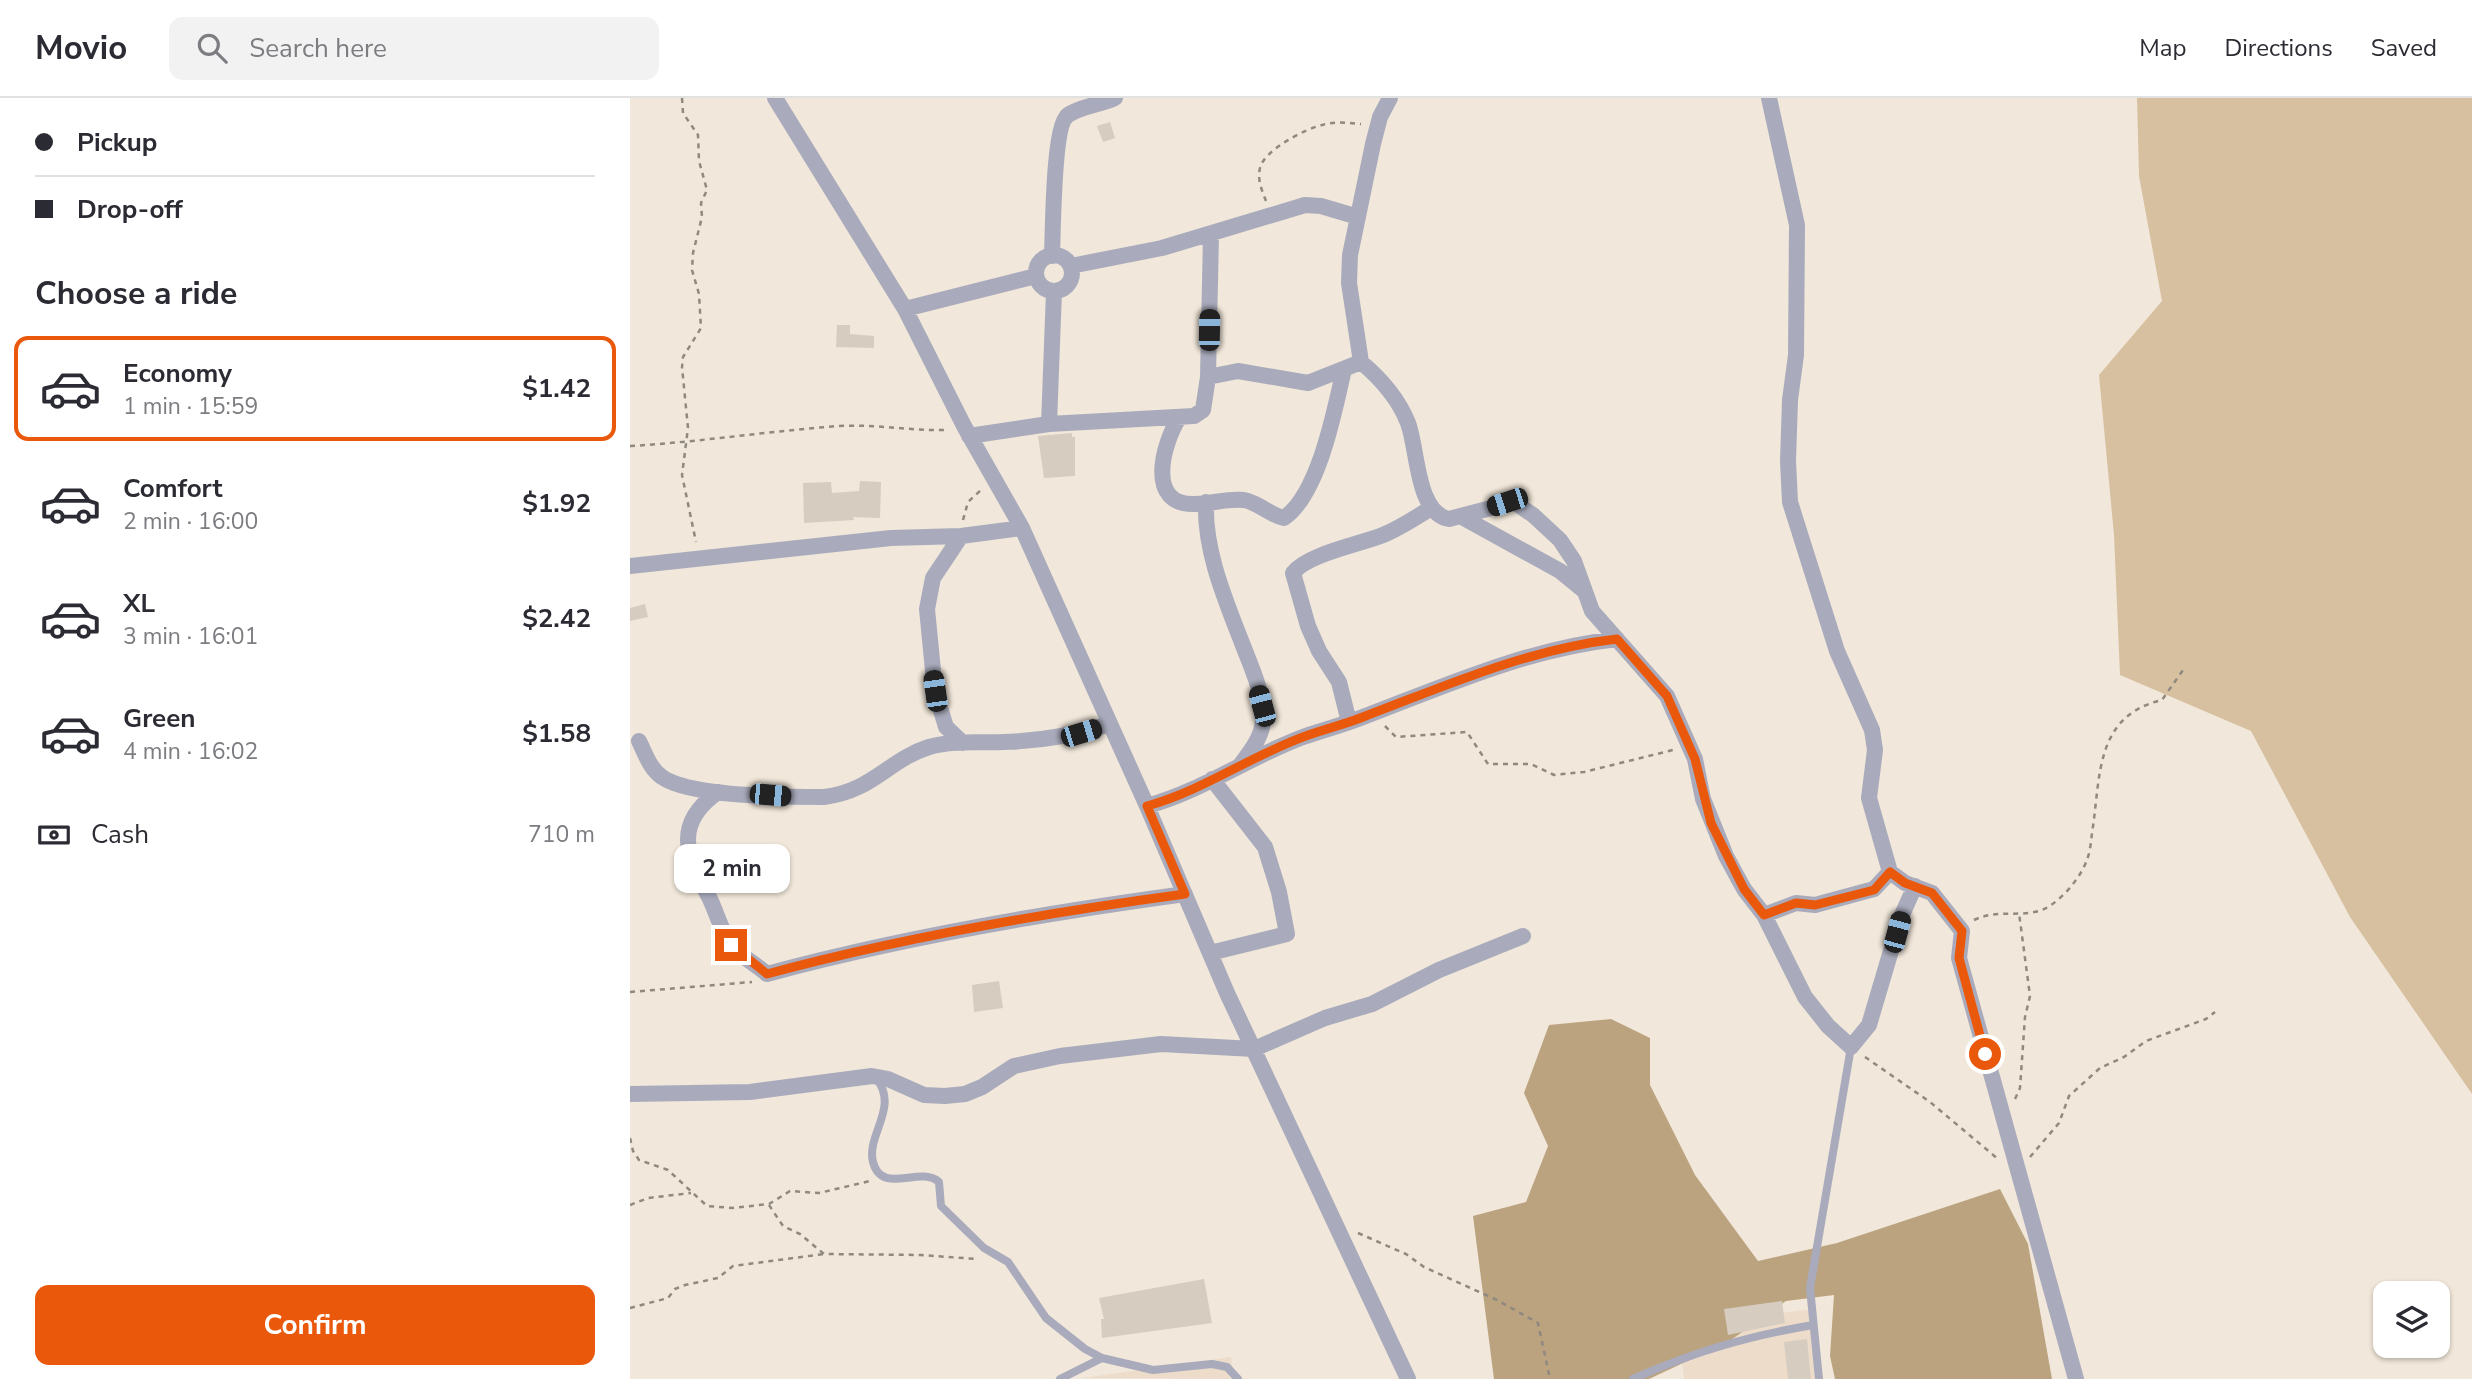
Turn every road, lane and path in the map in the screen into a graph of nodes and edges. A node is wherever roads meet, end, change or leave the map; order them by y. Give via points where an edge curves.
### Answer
1 (682, 98) edge
2 (775, 98) edge
3 (1115, 98) edge
4 (1390, 98) edge
5 (1769, 98) edge
6 (1378, 126) junction
7 (1275, 214) junction
8 (1358, 217) junction
9 (1211, 235) junction
10 (1052, 256) junction
11 (1071, 267) junction
12 (1036, 276) junction
13 (1054, 291) junction
14 (905, 309) junction
15 (1361, 362) junction
16 (1344, 369) junction
17 (1208, 377) junction
18 (1179, 418) junction
19 (1049, 424) junction
20 (967, 431) junction
21 (686, 444) junction
22 (630, 446) edge
23 (993, 480) junction
24 (1206, 502) junction
25 (1431, 508) junction
26 (1462, 517) junction
27 (1021, 528) junction
28 (961, 536) junction
29 (703, 560) junction
30 (630, 566) edge
31 (1584, 591) junction
32 (1617, 639) junction
33 (2183, 670) dead end
34 (1354, 721) junction
35 (1110, 724) junction
36 (639, 741) dead end
37 (963, 743) junction
38 (1690, 746) junction
39 (1241, 764) junction
40 (1212, 779) junction
41 (718, 792) junction
42 (1147, 806) junction
43 (1890, 872) junction
44 (1916, 887) junction
45 (1185, 894) junction
46 (2019, 913) junction
47 (1764, 915) junction
48 (1962, 931) junction
49 (1523, 936) dead end
50 (1210, 953) junction
51 (767, 974) junction
52 (630, 992) edge
53 (2215, 1012) dead end
54 (1852, 1047) junction
55 (1254, 1049) junction
56 (872, 1076) junction
57 (630, 1094) edge
58 (2006, 1123) junction
59 (630, 1138) edge
60 (1999, 1160) dead end
61 (2019, 1170) junction
62 (885, 1177) junction
63 (693, 1193) junction
64 (769, 1204) junction
65 (630, 1205) edge
66 (1336, 1224) junction
67 (824, 1254) junction
68 (980, 1259) dead end
69 (630, 1307) edge
70 (1813, 1325) junction
71 (1102, 1358) junction
72 (1060, 1379) edge
73 (1238, 1379) edge
74 (1408, 1379) edge
75 (1550, 1379) edge
76 (1633, 1379) edge
77 (1819, 1379) edge
78 (2076, 1379) edge

1 - 21 path via 682,113 698,135 707,190 692,253 701,328 682,357
2 - 14 street
3 - 10 street via 1068,115 1062,122
4 - 6 street
5 - 43 street via 1797,225 1790,502 1837,651 1872,730 1875,750 1869,797
6 - 7 path via 1321,125 1264,158 1259,170 1261,188
6 - 8 street
7 - 8 street via 1304,205
7 - 9 street
8 - 15 street via 1349,283
9 - 11 street
9 - 17 street
10 - 11 street via 1066,258
10 - 12 street via 1042,260
11 - 13 street via 1069,283
12 - 13 street
12 - 14 street
13 - 19 street
14 - 20 street
15 - 16 street
15 - 25 street via 1398,402
16 - 17 street via 1308,383 1238,371
16 - 24 street via 1319,463 1289,514 1275,516 1251,501
17 - 18 street via 1203,410
18 - 19 street
18 - 24 street via 1167,444 1163,485 1177,500 1196,505
19 - 20 street
20 - 21 path via 840,426
20 - 23 street
21 - 22 path
21 - 29 path via 682,475 692,532
23 - 27 street
23 - 28 path via 968,502
24 - 39 street via 1207,537 1262,706 1261,729
25 - 26 street via 1443,518
25 - 34 street via 1404,525 1321,557 1293,573 1308,626
26 - 31 street via 1560,571
26 - 31 street via 1514,502 1560,540 1574,561
27 - 28 street
27 - 35 street
28 - 29 street via 891,538
28 - 37 street via 933,579 927,609 935,691 946,727
29 - 30 street
31 - 32 street via 1592,611
32 - 34 street via 1496,665
32 - 38 street via 1667,696
33 - 46 path via 2162,700 2125,715 2108,739 2088,859 2068,891 2042,910
34 - 38 path via 1383,725 1396,737 1467,732 1488,764 1531,764 1555,775
34 - 39 street via 1302,737
35 - 37 street via 1050,739
35 - 42 street
36 - 41 street via 662,778 687,788
37 - 41 street via 930,747 842,795
38 - 47 street via 1711,823 1744,889
39 - 40 street
40 - 42 street via 1173,799
40 - 50 street via 1265,847 1287,934
41 - 51 street via 705,801 692,824 689,859 731,945
42 - 45 street
43 - 44 street
43 - 47 street via 1874,890 1815,905 1796,903
44 - 48 street via 1932,893
44 - 54 street via 1901,917 1869,1025
45 - 50 street
45 - 51 street via 961,931
46 - 48 path via 1985,915
46 - 58 path via 2030,996 2020,1088
47 - 54 street via 1805,997
48 - 58 street via 1959,958
49 - 55 street via 1372,1004 1325,1018
50 - 55 street
51 - 52 path via 758,981
53 - 61 path via 2146,1041 2084,1082 2069,1096 2059,1123
54 - 60 path via 1930,1102
54 - 70 lane via 1810,1288
55 - 56 street via 1161,1044 1060,1056 1014,1066 982,1087 945,1096 924,1095
55 - 66 street
56 - 57 street via 740,1092
56 - 62 lane via 878,1080 885,1102 873,1163
58 - 61 street
59 - 63 path via 639,1160 668,1170
61 - 78 street
62 - 64 path via 819,1193 790,1191
62 - 71 lane via 936,1179 941,1206 951,1218 1007,1262 1046,1318 1063,1334
63 - 64 path via 707,1206
63 - 65 path via 648,1198
64 - 67 path via 783,1226
66 - 74 street
66 - 75 path via 1406,1254 1538,1323
67 - 68 path
67 - 69 path via 733,1266 718,1278 676,1289 668,1298
70 - 76 lane via 1717,1345
70 - 77 lane
71 - 72 lane
71 - 73 lane via 1153,1370 1212,1364 1227,1367

